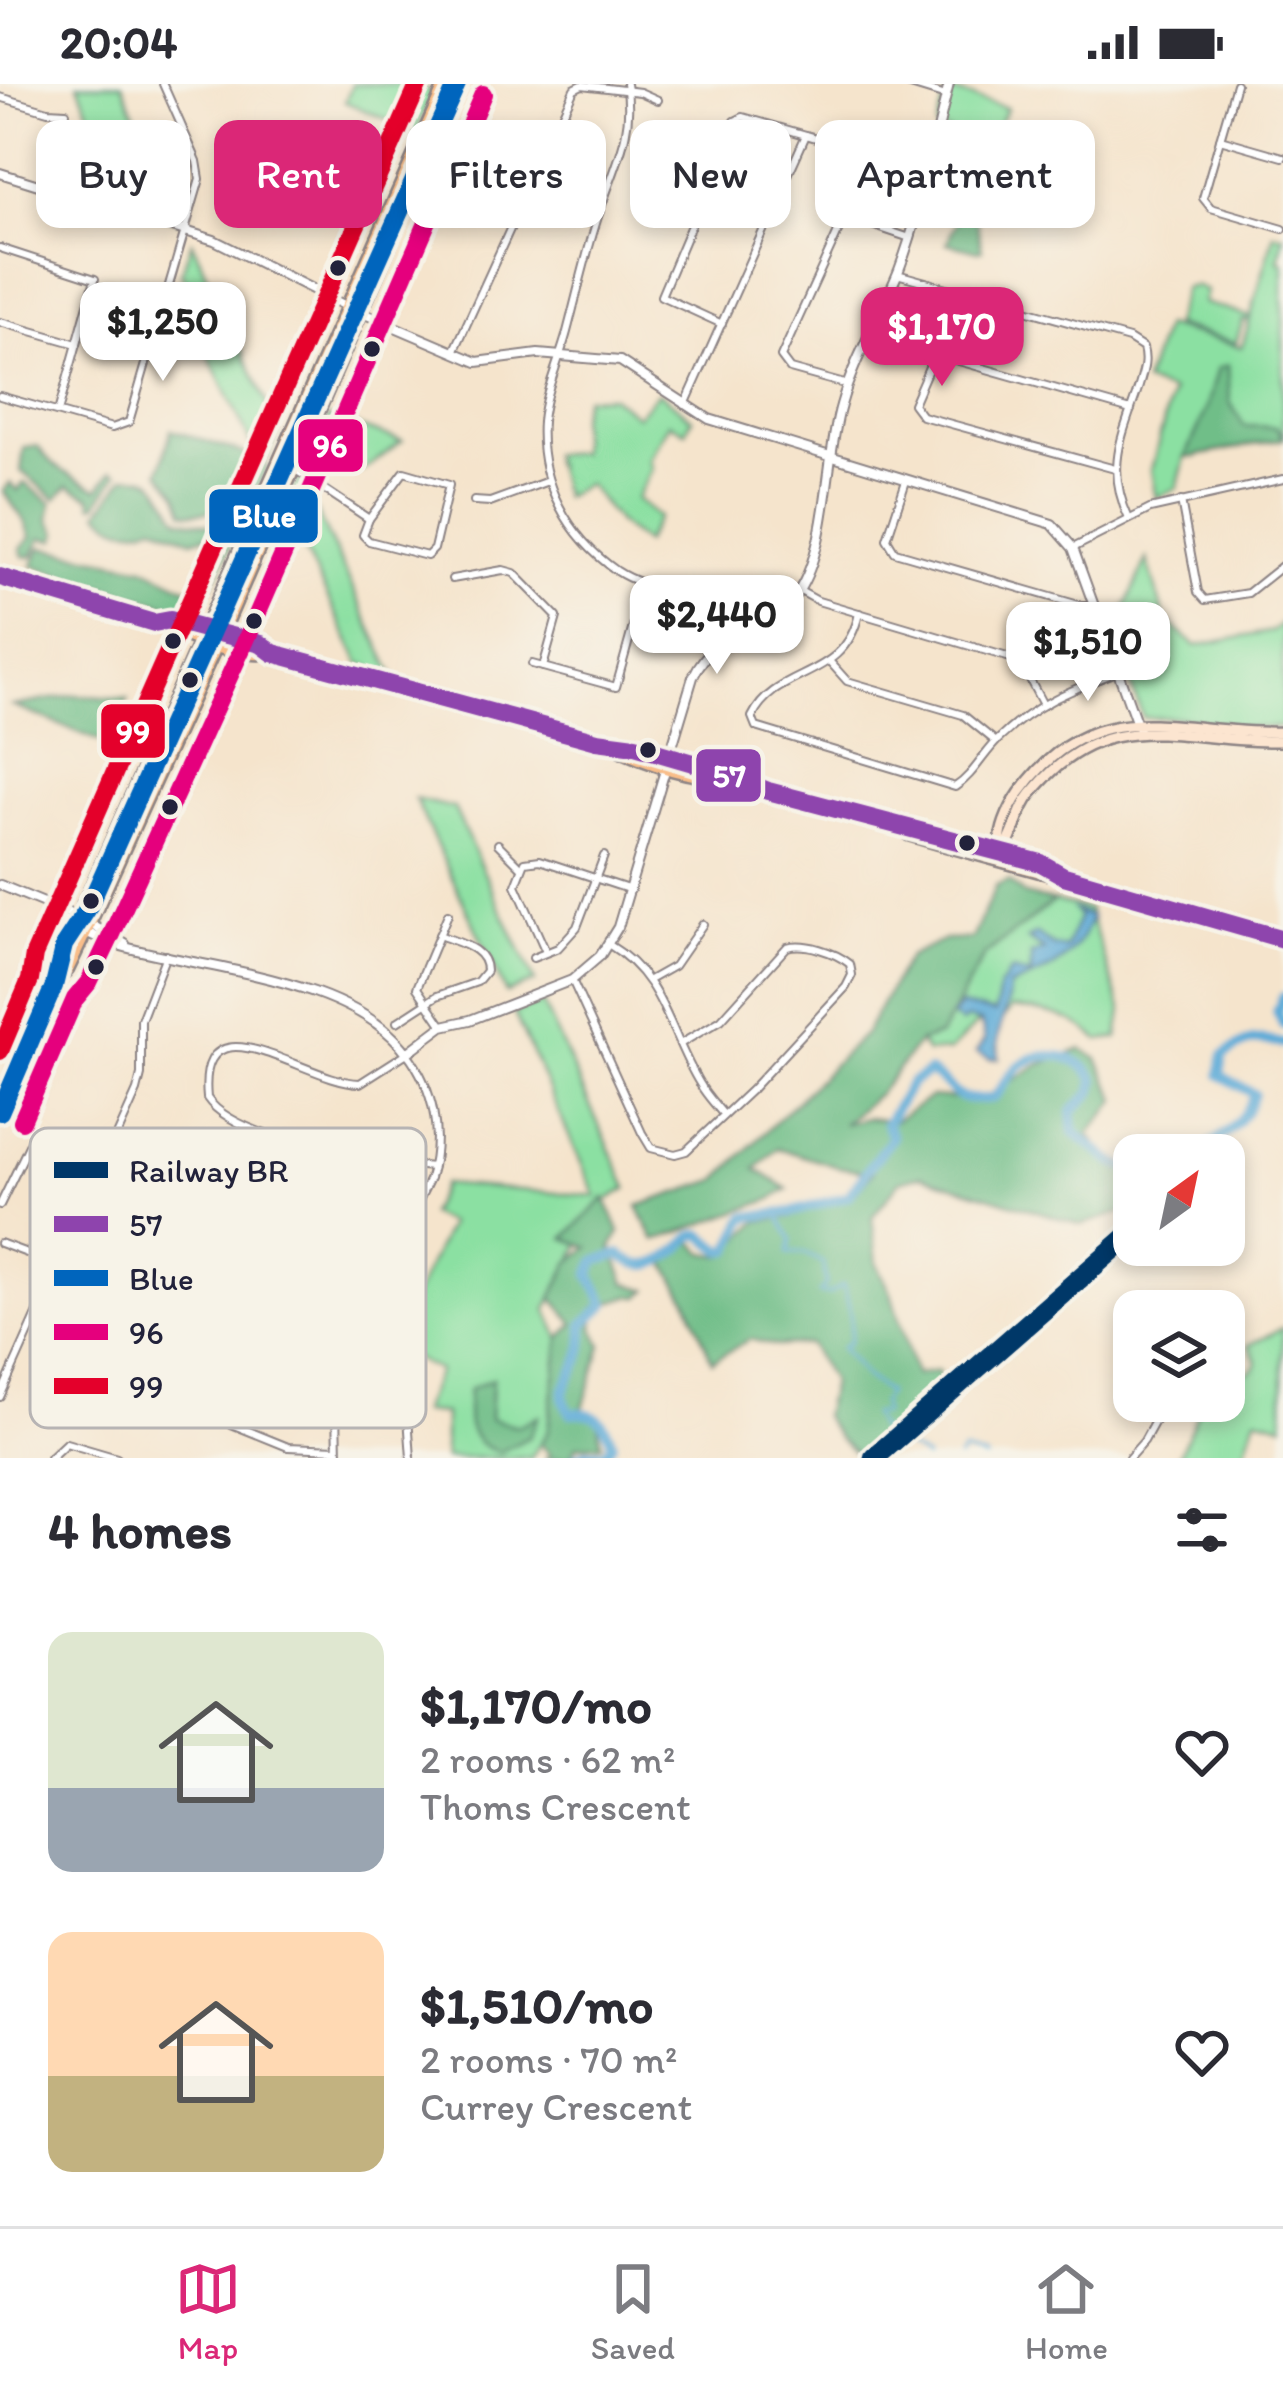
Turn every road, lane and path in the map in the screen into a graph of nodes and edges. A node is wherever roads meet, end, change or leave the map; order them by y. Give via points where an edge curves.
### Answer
1 (163, 84) edge
2 (445, 84) edge
3 (461, 84) edge
4 (907, 84) edge
5 (949, 84) edge
6 (1236, 84) edge
7 (626, 87) edge
8 (946, 96) junction
9 (0, 97) edge
10 (658, 100) dead end
11 (67, 112) dead end
12 (939, 120) edge
13 (806, 135) junction
14 (815, 138) edge
15 (1220, 139) junction
16 (1283, 157) edge
17 (0, 173) edge
18 (913, 228) edge
19 (1283, 229) edge
20 (186, 230) junction
21 (910, 238) junction
22 (0, 248) edge
23 (897, 274) junction
24 (346, 306) junction
25 (364, 314) junction
26 (0, 322) edge
27 (722, 324) junction
28 (78, 344) junction
29 (454, 352) junction
30 (560, 355) junction
31 (848, 385) junction
32 (0, 396) edge
33 (685, 405) junction
34 (1131, 410) junction
35 (58, 412) junction
36 (831, 454) junction
37 (294, 469) junction
38 (1114, 470) junction
39 (1283, 479) edge
40 (548, 481) junction
41 (906, 481) junction
42 (474, 501) dead end
43 (1181, 502) junction
44 (369, 519) junction
45 (1129, 519) junction
46 (1073, 548) junction
47 (1283, 565) edge
48 (0, 577) edge
49 (452, 579) dead end
50 (645, 583) junction
51 (799, 590) junction
52 (1094, 606) junction
53 (859, 613) junction
54 (733, 634) junction
55 (202, 636) junction
56 (219, 641) junction
57 (830, 662) junction
58 (532, 664) dead end
59 (543, 667) junction
60 (1119, 671) junction
61 (1042, 703) junction
62 (1138, 726) junction
63 (1283, 736) edge
64 (995, 741) junction
65 (669, 762) junction
66 (498, 844) dead end
67 (604, 856) dead end
68 (1001, 857) junction
69 (521, 867) junction
70 (598, 878) junction
71 (0, 885) edge
72 (631, 890) junction
73 (448, 914) dead end
74 (703, 924) dead end
75 (83, 925) junction
76 (439, 935) junction
77 (1283, 939) edge
78 (608, 944) junction
79 (546, 952) junction
80 (166, 956) junction
81 (533, 958) dead end
82 (572, 980) junction
83 (651, 980) junction
84 (426, 1003) junction
85 (397, 1022) dead end
86 (443, 1026) junction
87 (680, 1044) junction
88 (407, 1053) junction
89 (0, 1112) edge
90 (723, 1114) junction
91 (120, 1128) edge
92 (258, 1128) edge
93 (30, 1143) edge
94 (426, 1166) edge
95 (434, 1167) junction
96 (426, 1189) edge
97 (0, 1205) edge
98 (0, 1243) edge
99 (30, 1254) edge
100 (30, 1329) edge
101 (0, 1397) edge
102 (1154, 1422) edge
103 (239, 1428) edge
104 (410, 1428) edge
105 (338, 1454) edge
106 (50, 1458) edge
107 (117, 1458) edge
108 (411, 1458) edge
109 (1129, 1458) edge

1 - 20 street via 200,170
2 - 24 main road
3 - 25 main road
4 - 8 street
5 - 8 street
6 - 15 street
7 - 10 street
7 - 29 street via 574,89
7 - 30 street via 629,128
8 - 12 street
9 - 11 street
13 - 14 street
13 - 27 street
13 - 27 street via 742,117 730,128 661,296
15 - 16 street
15 - 19 street via 1205,205
17 - 20 street
18 - 21 street
20 - 24 street
20 - 35 street via 129,422 112,428
21 - 23 street
21 - 31 street via 842,221 781,357 790,369
22 - 28 street via 95,279
23 - 31 street
23 - 34 street via 1138,343 1146,358
24 - 25 street
24 - 55 main road
25 - 29 street
25 - 37 main road
26 - 28 street
27 - 33 street
28 - 35 street
29 - 30 street via 477,362
30 - 33 street via 627,364
30 - 40 street via 542,422
31 - 36 street
32 - 35 street
33 - 36 street
34 - 38 street
34 - 38 street via 941,356 913,404 922,416
36 - 41 street
36 - 51 street
37 - 44 street
37 - 56 main road
38 - 45 street
39 - 43 street
40 - 42 street
40 - 50 street via 573,530 618,572
41 - 46 street via 1052,524
41 - 52 street via 887,539 895,552
43 - 45 street
43 - 47 street via 1205,600 1248,592
44 - 44 street via 369,541 427,556 449,485 404,472
45 - 46 street
46 - 52 street
48 - 55 main road via 154,623 170,620
49 - 59 street via 514,573 556,617
50 - 54 street via 712,604
50 - 59 street via 616,687
51 - 53 street
51 - 54 street
52 - 60 street
53 - 57 street via 848,646
53 - 61 street via 1014,659
54 - 65 street via 697,668
55 - 56 main road
55 - 75 main road
56 - 65 main road via 635,746
56 - 75 main road
57 - 64 street via 848,681 963,715
57 - 64 street via 764,698 752,717 756,727 956,787
58 - 59 street
60 - 61 street
60 - 62 street
61 - 64 street
62 - 63 main road via 1246,742
62 - 68 main road via 1080,746 1020,808
65 - 68 main road
65 - 72 street
66 - 69 street
67 - 70 street
68 - 77 main road
69 - 70 street via 540,860
69 - 79 street via 515,885
70 - 72 street
70 - 79 street via 584,918 564,944
71 - 75 street
72 - 78 street
73 - 76 street
74 - 83 street via 674,966
75 - 80 street via 120,946
75 - 89 main road via 56,965
76 - 84 street via 417,988
76 - 84 street via 478,952 486,971
78 - 82 street
78 - 83 street
79 - 81 street
80 - 88 street via 269,978 330,1001 366,1016
80 - 91 street via 142,1021 137,1090
82 - 86 street
82 - 90 street via 651,1148 686,1150
83 - 87 street
84 - 85 street
84 - 86 street
86 - 88 street
87 - 90 street
87 - 90 street via 721,1020 787,946 850,964 846,987
88 - 92 street via 374,1077 345,1083 226,1045 212,1059 207,1098
88 - 95 street via 435,1116
93 - 97 street
94 - 95 street
95 - 96 street
98 - 99 street
100 - 101 street
102 - 109 street
103 - 105 street via 299,1450
104 - 108 street
106 - 107 street via 66,1443

